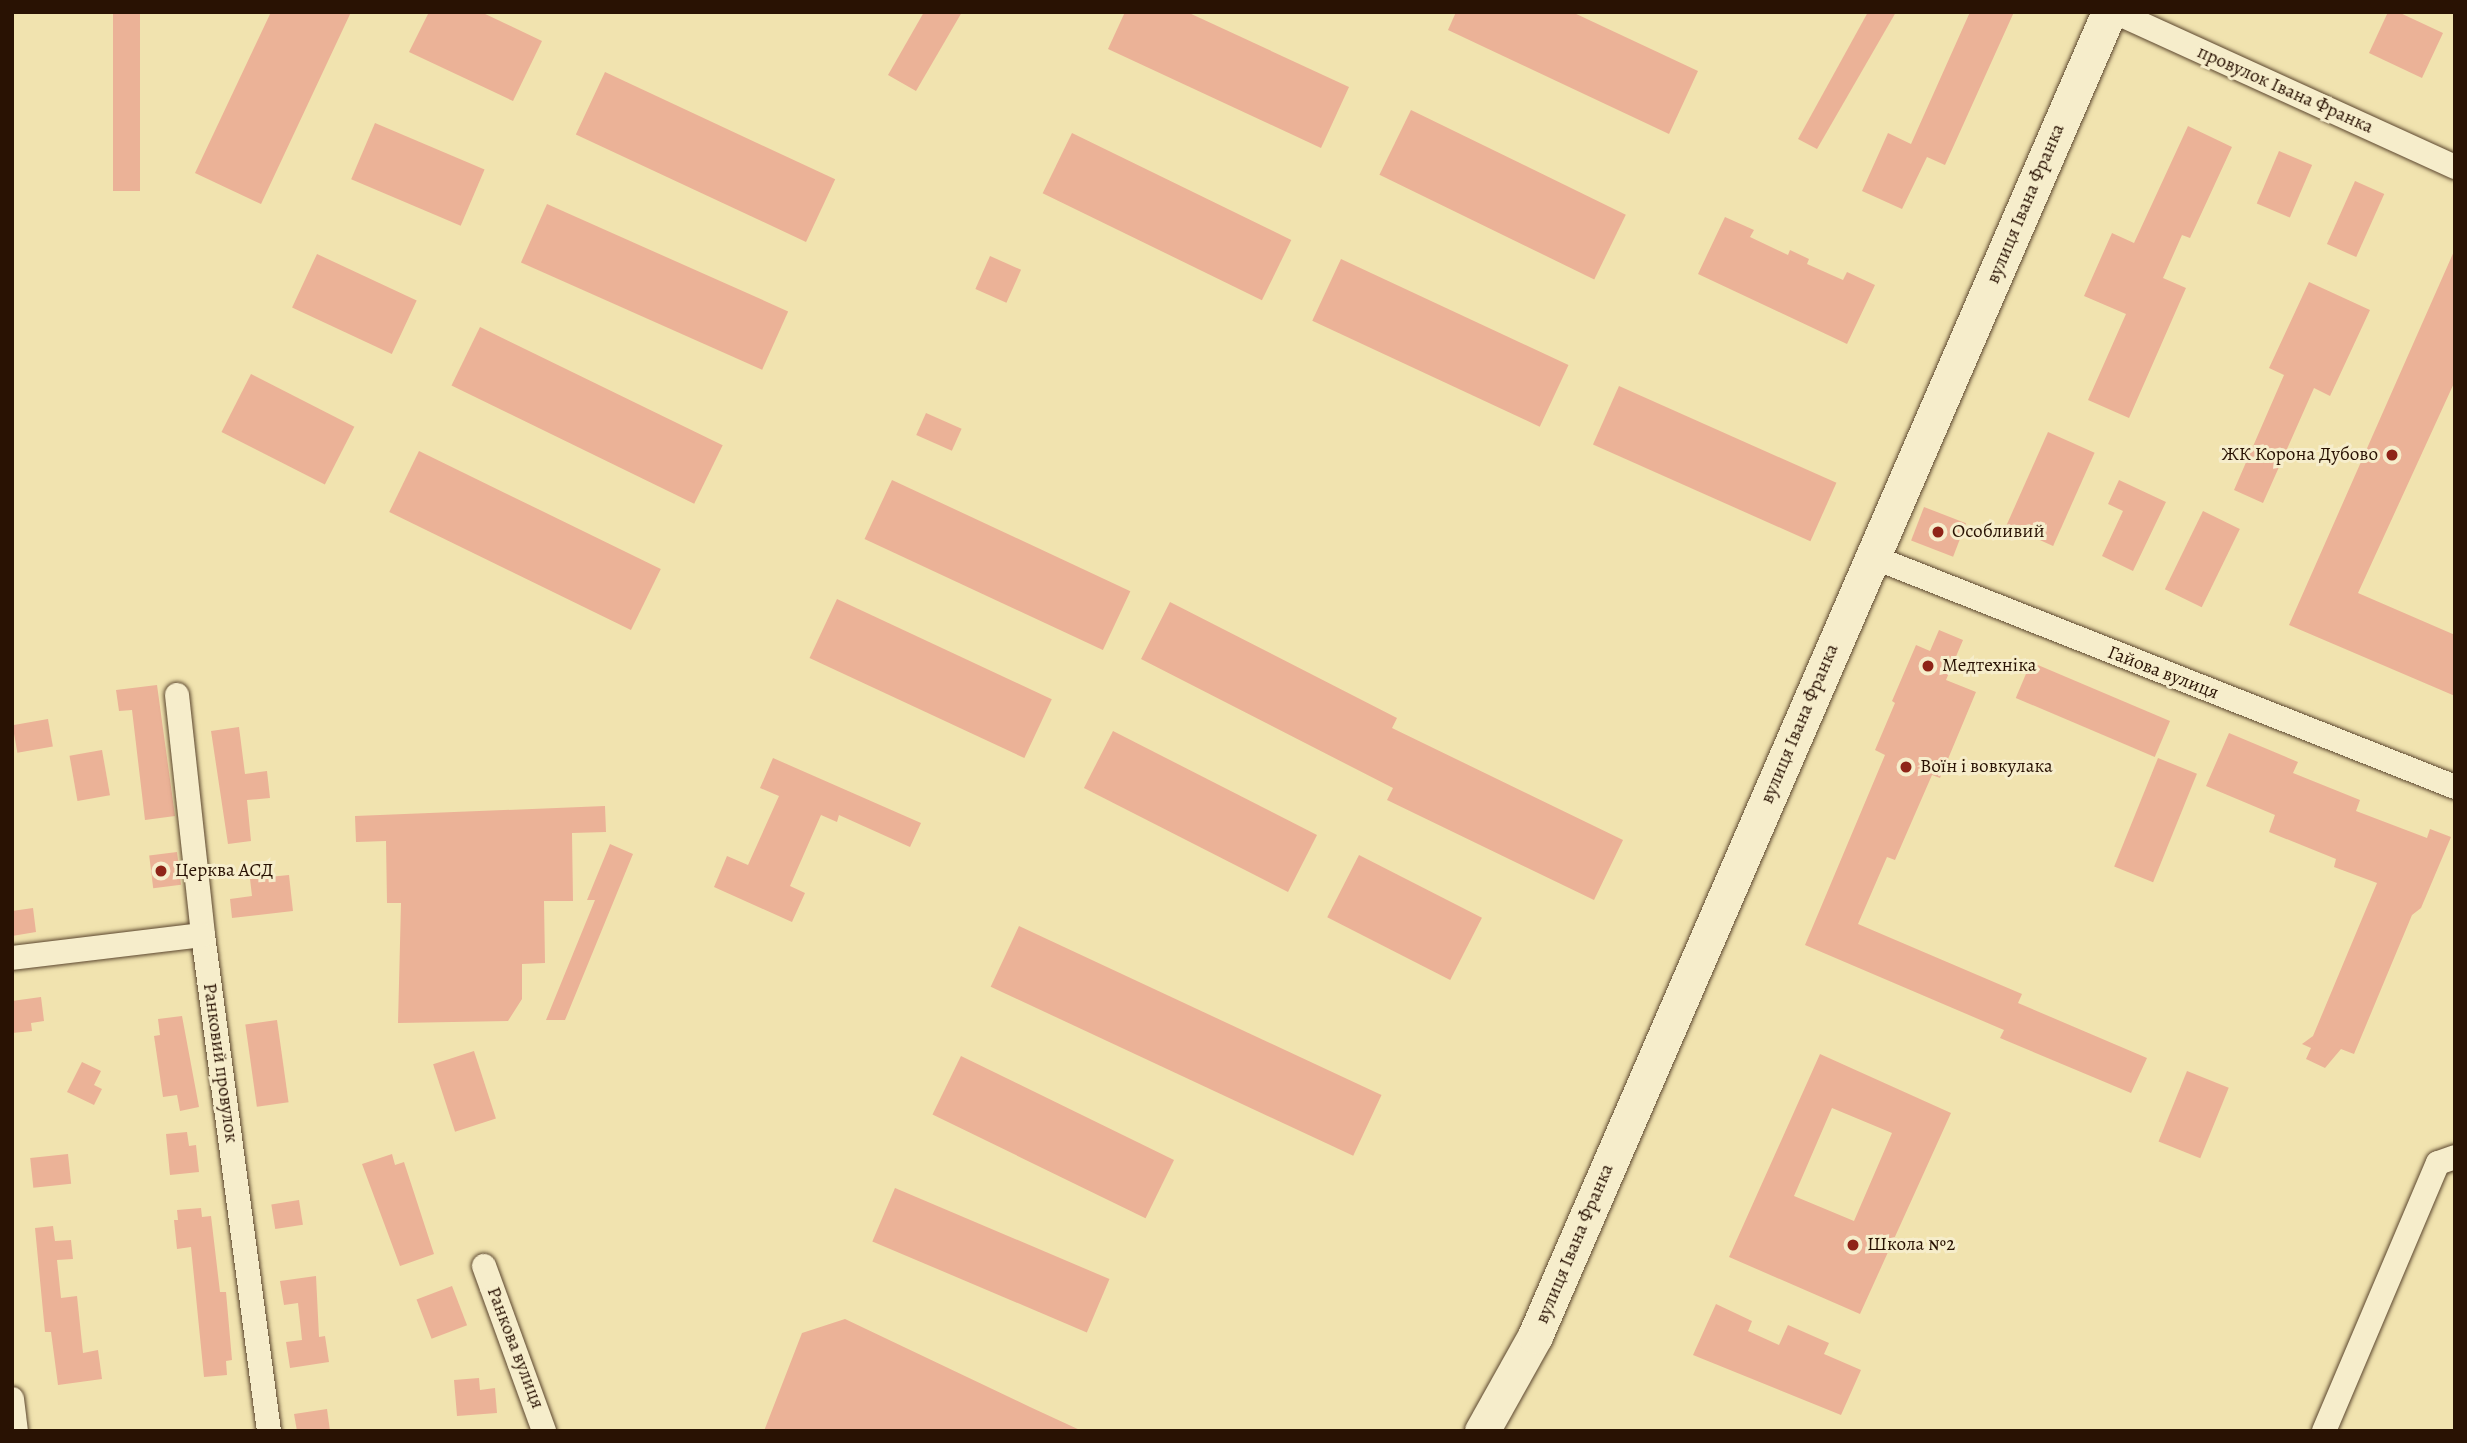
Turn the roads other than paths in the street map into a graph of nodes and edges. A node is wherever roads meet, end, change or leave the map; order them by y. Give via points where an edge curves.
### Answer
1 (2109, 12) edge
2 (2115, 12) edge
3 (2455, 167) edge
4 (1873, 556) junction
5 (177, 695) dead end
6 (2455, 787) edge
7 (203, 935) junction
8 (12, 958) edge
9 (2455, 1157) edge
10 (484, 1266) dead end
11 (12, 1399) edge
12 (16, 1431) edge
13 (269, 1431) edge
14 (544, 1431) edge
15 (1482, 1431) edge
16 (2324, 1431) edge

1 - 4 main road, вулиця Івана Франка
2 - 3 street, провулок Івана Франка
4 - 6 street, Гайова вулиця
4 - 15 main road, вулиця Івана Франка via 1535,1336
5 - 7 street, Ранковий провулок
7 - 8 street
7 - 13 street, Ранковий провулок
9 - 16 street via 2438,1163
10 - 14 street, Ранкова вулиця via 538,1402
11 - 12 street

